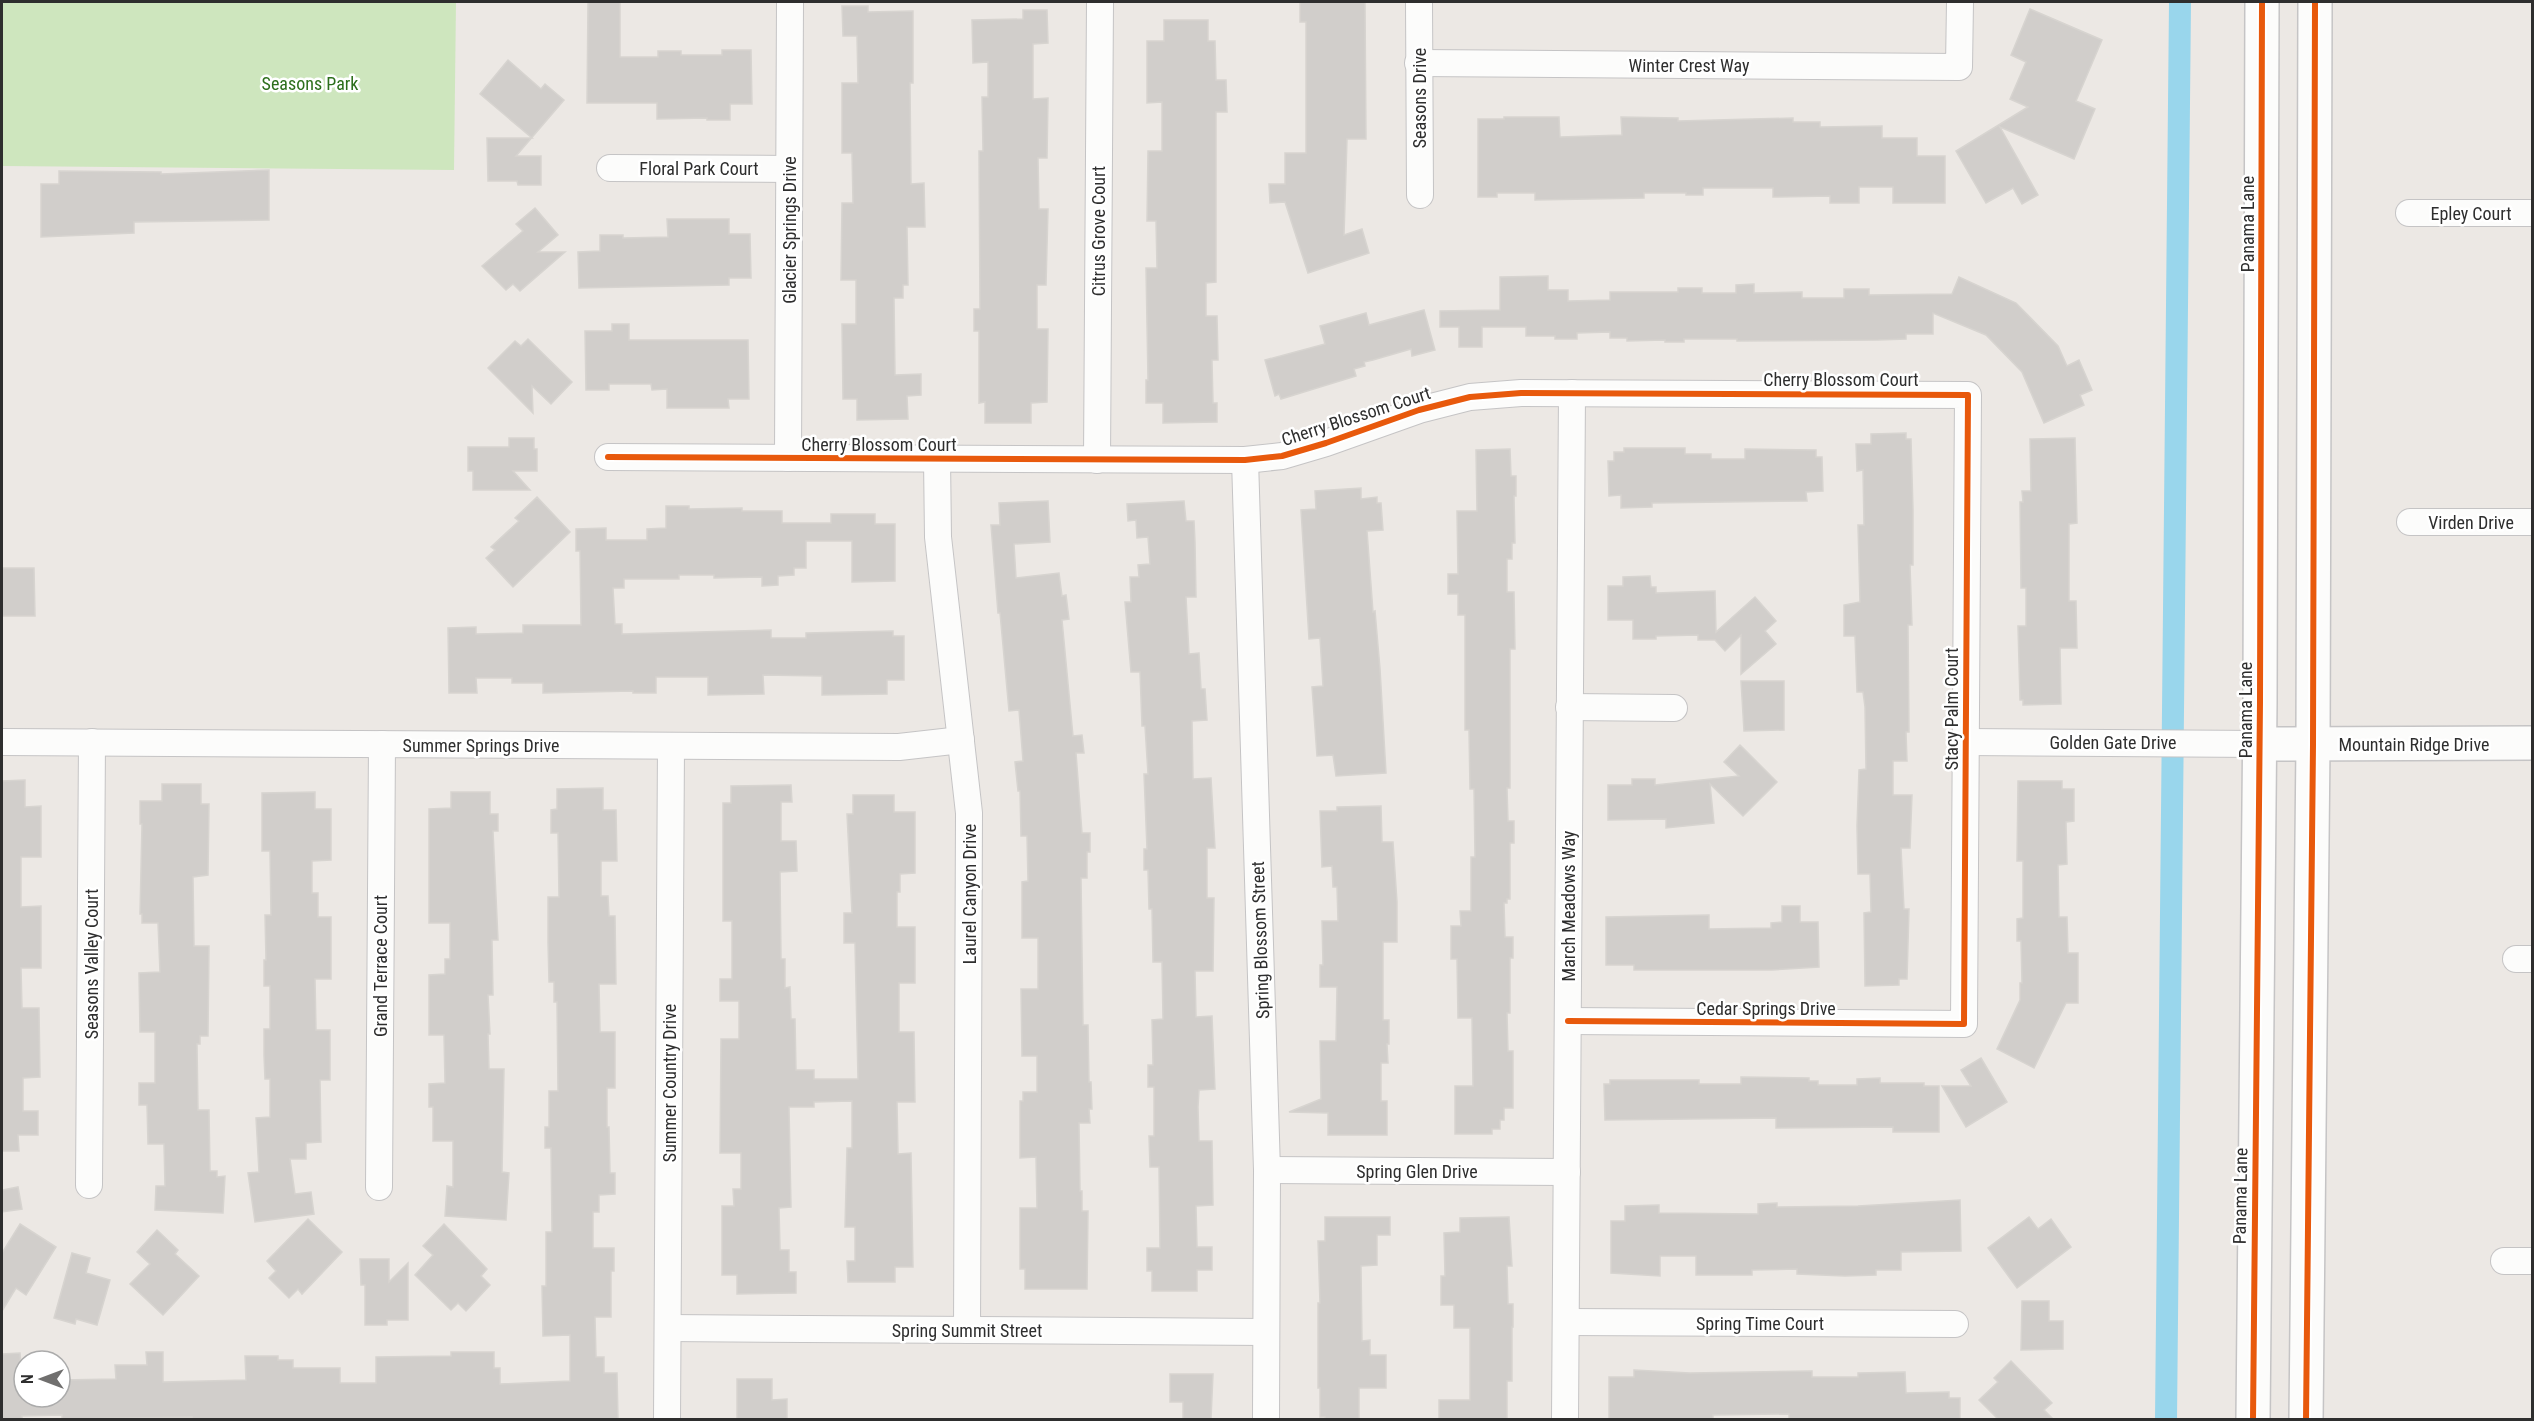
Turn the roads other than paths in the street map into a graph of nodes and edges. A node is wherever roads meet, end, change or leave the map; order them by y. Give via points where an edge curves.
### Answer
1 (790, 2) edge
2 (1100, 2) edge
3 (1419, 2) edge
4 (1960, 2) edge
5 (2262, 2) edge
6 (2314, 2) edge
7 (1418, 63) junction
8 (610, 168) dead end
9 (789, 169) junction
10 (1420, 195) dead end
11 (2409, 213) dead end
12 (2532, 213) edge
13 (1572, 393) junction
14 (1968, 395) joint
15 (608, 457) dead end
16 (788, 458) junction
17 (937, 459) junction
18 (1097, 460) junction
19 (1245, 460) junction
20 (2410, 522) dead end
21 (2532, 522) edge
22 (1569, 707) junction
23 (1674, 708) dead end
24 (961, 740) junction
25 (2, 742) edge
26 (92, 742) junction
27 (1966, 742) junction
28 (2532, 743) edge
29 (382, 744) junction
30 (2260, 744) junction
31 (2313, 745) junction
32 (671, 746) junction
33 (1568, 1022) junction
34 (1964, 1024) joint
35 (1267, 1170) junction
36 (1566, 1172) junction
37 (89, 1185) dead end
38 (379, 1187) dead end
39 (2504, 1261) dead end
40 (2532, 1261) edge
41 (1566, 1322) junction
42 (1955, 1324) dead end
43 (668, 1329) junction
44 (967, 1330) junction
45 (1266, 1332) junction
46 (2253, 1407) edge
47 (667, 1419) edge
48 (1266, 1419) edge
49 (1565, 1419) edge
50 (2276, 1419) edge
51 (2306, 1419) edge

1 - 9 street, Glacier Springs Drive
2 - 18 street, Citrus Grove Court
3 - 7 street, Seasons Drive
4 - 7 street, Winter Crest Way via 1959,67
5 - 30 main road, Panama Lane
6 - 31 main road
7 - 10 street, Seasons Drive
8 - 9 street, Floral Park Court
9 - 16 street, Glacier Springs Drive
11 - 12 street, Epley Court
13 - 14 street, Cherry Blossom Court
13 - 19 street, Cherry Blossom Court via 1470,397 1282,456
13 - 22 street, March Meadows Way
14 - 27 street, Stacy Palm Court
15 - 16 street, Cherry Blossom Court
16 - 17 street, Cherry Blossom Court
17 - 18 street, Cherry Blossom Court
17 - 24 street, Laurel Canyon Drive via 938,537
18 - 19 street, Cherry Blossom Court
19 - 35 street, Spring Blossom Street
20 - 21 street, Virden Drive
22 - 23 street
22 - 33 street, March Meadows Way
24 - 32 street, Summer Springs Drive via 899,747
24 - 44 street, Laurel Canyon Drive via 970,849
25 - 26 street, Summer Springs Drive
26 - 29 street, Summer Springs Drive
26 - 37 street, Seasons Valley Court
27 - 30 street, Golden Gate Drive
27 - 34 street, Stacy Palm Court
28 - 31 main road, Mountain Ridge Drive
29 - 32 street, Summer Springs Drive
29 - 38 street, Grand Terrace Court
30 - 31 main road, Mountain Ridge Drive
30 - 46 main road, Panama Lane
31 - 51 main road
32 - 43 street, Summer Country Drive
33 - 34 street, Cedar Springs Drive
33 - 36 street, March Meadows Way
35 - 36 street, Spring Glen Drive
35 - 45 street, Spring Blossom Street
36 - 41 street, March Meadows Way
39 - 40 street
41 - 42 street, Spring Time Court
41 - 49 street, March Meadows Way
43 - 44 street, Spring Summit Street
43 - 47 street, Summer Country Drive
44 - 45 street, Spring Summit Street
45 - 48 street, Spring Blossom Street
46 - 50 main road via 2276,1413

